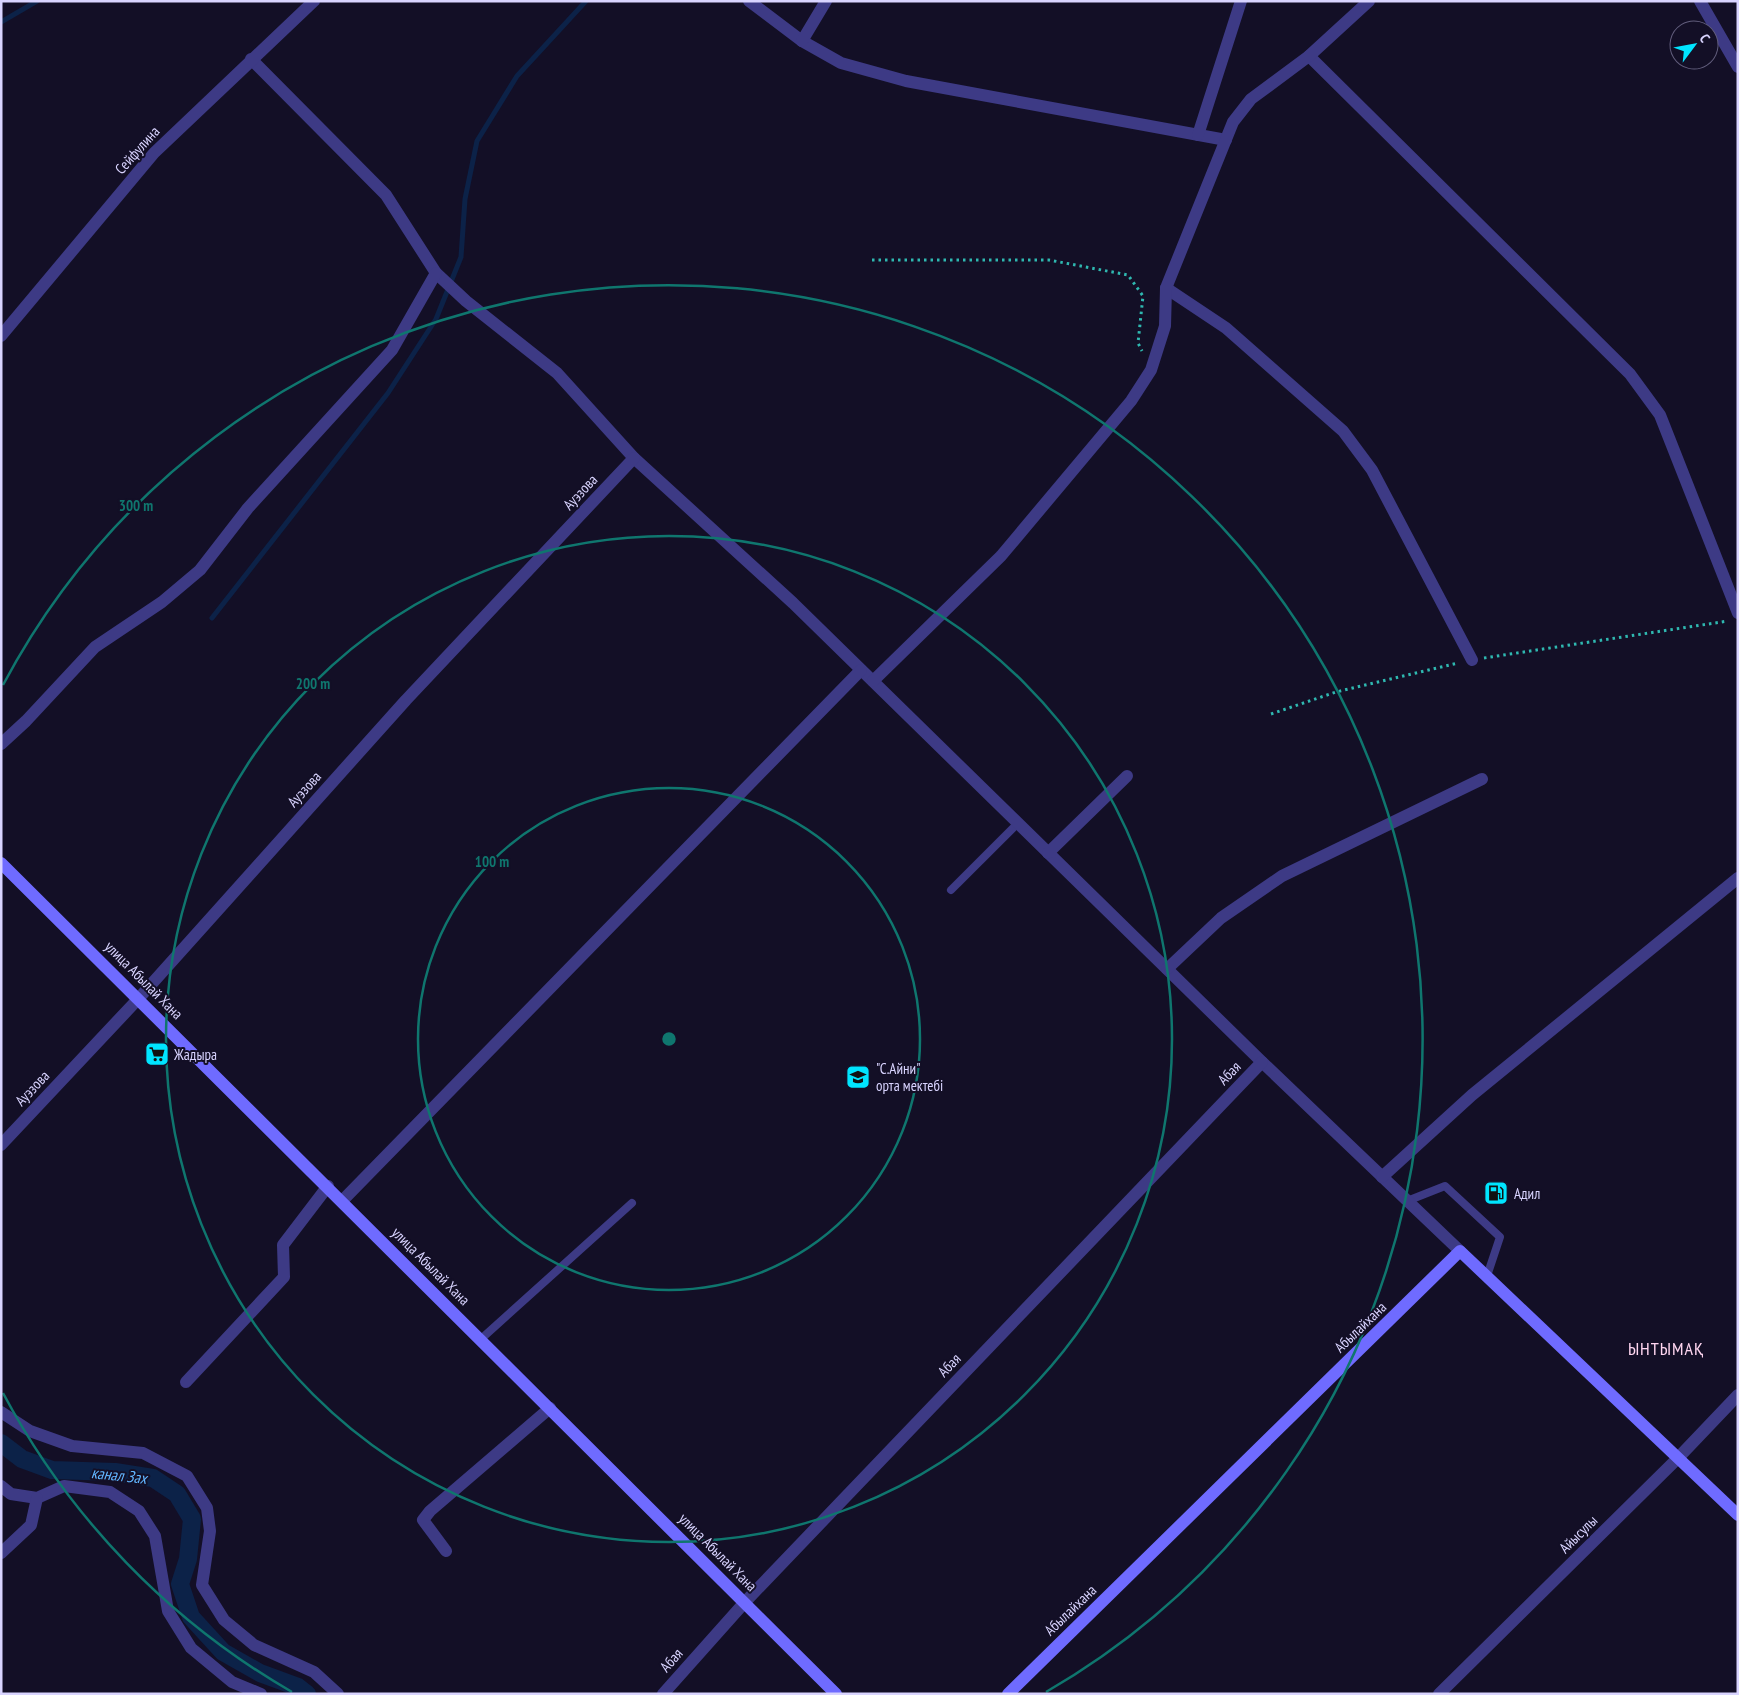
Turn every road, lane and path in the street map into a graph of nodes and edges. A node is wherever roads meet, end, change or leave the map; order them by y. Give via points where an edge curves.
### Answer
1 (314, 1) edge
2 (749, 1) edge
3 (826, 1) edge
4 (1241, 1) edge
5 (1369, 1) edge
6 (1700, 1) edge
7 (802, 41) junction
8 (1309, 56) junction
9 (251, 59) junction
10 (1738, 66) edge
11 (1198, 135) junction
12 (1226, 140) junction
13 (872, 260) dead end
14 (436, 272) junction
15 (1166, 288) junction
16 (1, 336) edge
17 (1151, 370) junction
18 (634, 458) junction
19 (1738, 612) edge
20 (1738, 619) edge
21 (1472, 660) junction
22 (861, 670) junction
23 (872, 681) junction
24 (1271, 714) dead end
25 (1, 744) edge
26 (1127, 776) dead end
27 (1482, 779) dead end
28 (1018, 823) junction
29 (1048, 853) junction
30 (1, 863) edge
31 (1738, 878) edge
32 (951, 890) dead end
33 (1167, 969) junction
34 (139, 998) junction
35 (1262, 1062) junction
36 (1, 1144) edge
37 (1382, 1177) junction
38 (328, 1186) junction
39 (342, 1201) junction
40 (1407, 1201) junction
41 (632, 1203) dead end
42 (1460, 1251) junction
43 (1487, 1276) junction
44 (481, 1339) junction
45 (186, 1382) dead end
46 (1738, 1395) edge
47 (550, 1408) junction
48 (1, 1412) edge
49 (1678, 1458) junction
50 (1, 1486) edge
51 (37, 1498) junction
52 (1738, 1515) edge
53 (446, 1551) dead end
54 (1, 1554) edge
55 (745, 1602) junction
56 (260, 1694) edge
57 (338, 1694) edge
58 (664, 1694) edge
59 (836, 1694) edge
60 (1008, 1694) edge
61 (1439, 1694) edge

1 - 9 street, Сейфулина
2 - 7 street
3 - 7 street
4 - 11 street
5 - 8 street
6 - 10 street
7 - 11 street via 842,63 906,81
8 - 12 street via 1251,99 1233,122
8 - 19 street via 1630,374 1660,415
9 - 14 street via 386,195
9 - 16 street, Сейфулина via 154,153
11 - 12 street
12 - 15 street
13 - 17 path via 1049,260 1128,275 1144,296 1138,343
14 - 18 street via 466,301 557,373
14 - 25 street via 392,350 248,508 200,570 162,602 95,647
15 - 17 street via 1165,326
15 - 21 street via 1226,328 1343,430 1372,470
17 - 23 street via 1131,401 1002,556
18 - 22 street via 793,603
18 - 34 street, Ауэзова via 406,700
20 - 21 path
21 - 24 path via 1336,692
22 - 23 street
22 - 39 street
23 - 28 street
26 - 29 street
27 - 33 street via 1282,876 1221,918
28 - 29 street
28 - 32 lane
29 - 33 street
30 - 34 main road, улица Абылай Хана
31 - 37 street via 1472,1095
33 - 35 street
34 - 36 street, Ауэзова
34 - 38 main road, улица Абылай Хана
35 - 37 street
35 - 55 street, Абая
37 - 40 street
38 - 39 main road, улица Абылай Хана
38 - 45 street via 283,1245 284,1277
39 - 44 main road, улица Абылай Хана
40 - 42 street
40 - 43 lane via 1445,1186 1500,1237
41 - 44 lane
42 - 43 main road
42 - 60 main road, Абылайхана
43 - 49 main road
44 - 47 main road, улица Абылай Хана
46 - 49 street, Айысулы
47 - 53 street via 423,1520
47 - 55 main road, улица Абылай Хана
48 - 57 street via 30,1431 72,1446 143,1453 187,1476 207,1508 210,1531 202,1585 224,1620 254,1645 314,1672
49 - 52 main road
49 - 61 street, Айысулы
50 - 51 street via 11,1494
51 - 54 street via 31,1525
51 - 56 street via 64,1486 110,1492 139,1511 155,1536 168,1611 190,1648 232,1682
55 - 58 street, Абая
55 - 59 main road, улица Абылай Хана

